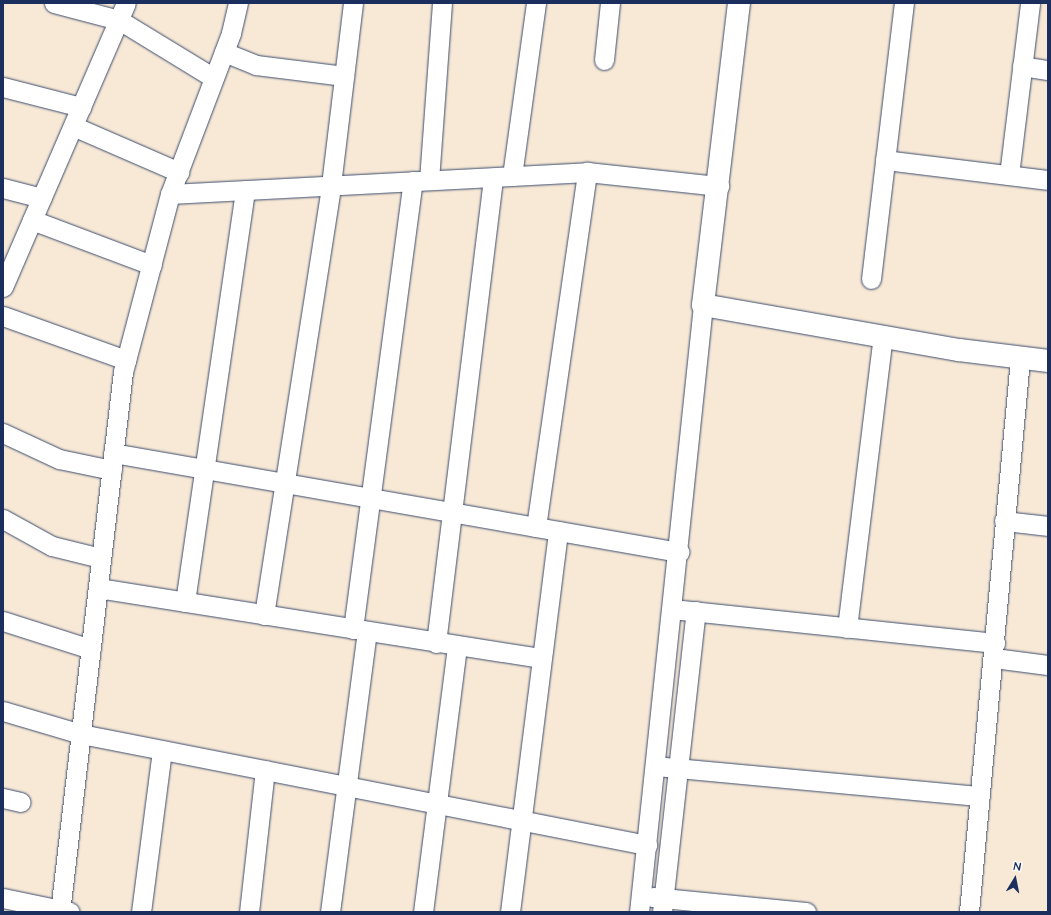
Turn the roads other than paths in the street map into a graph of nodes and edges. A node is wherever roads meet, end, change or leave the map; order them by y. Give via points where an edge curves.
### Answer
1 (54, 3) edge
2 (126, 3) edge
3 (238, 3) edge
4 (353, 3) edge
5 (442, 3) edge
6 (536, 3) edge
7 (610, 3) edge
8 (740, 3) edge
9 (904, 3) edge
10 (1030, 3) edge
11 (119, 20) junction
12 (224, 52) junction
13 (604, 60) dead end
14 (1022, 66) junction
15 (1048, 70) edge
16 (344, 76) junction
17 (214, 78) junction
18 (3, 87) edge
19 (81, 107) junction
20 (73, 126) junction
21 (885, 160) junction
22 (179, 172) junction
23 (587, 172) junction
24 (1009, 175) junction
25 (512, 176) junction
26 (493, 177) junction
27 (421, 180) junction
28 (1048, 180) edge
29 (331, 185) junction
30 (719, 186) junction
31 (3, 188) edge
32 (245, 190) junction
33 (170, 194) junction
34 (42, 198) junction
35 (32, 220) junction
36 (152, 265) junction
37 (871, 279) dead end
38 (4, 284) edge
39 (703, 305) junction
40 (3, 316) edge
41 (883, 335) junction
42 (1020, 359) junction
43 (126, 360) junction
44 (1048, 361) edge
45 (3, 433) edge
46 (113, 462) junction
47 (205, 469) junction
48 (286, 484) junction
49 (370, 498) junction
50 (452, 513) junction
51 (3, 519) edge
52 (1004, 521) junction
53 (1048, 526) edge
54 (536, 527) junction
55 (558, 531) junction
56 (678, 552) junction
57 (101, 558) junction
58 (98, 588) junction
59 (185, 602) junction
60 (672, 609) junction
61 (696, 611) junction
62 (264, 615) junction
63 (3, 621) edge
64 (847, 628) junction
65 (360, 631) junction
66 (436, 643) junction
67 (457, 646) junction
68 (91, 650) junction
69 (995, 651) junction
70 (542, 658) junction
71 (1048, 666) edge
72 (3, 712) edge
73 (81, 734) junction
74 (162, 750) junction
75 (655, 766) junction
76 (680, 768) junction
77 (265, 770) junction
78 (346, 786) junction
79 (980, 796) junction
80 (437, 804) junction
81 (520, 821) junction
82 (647, 845) junction
83 (3, 898) edge
84 (640, 904) edge
85 (663, 905) edge
86 (63, 911) edge
87 (141, 912) edge
88 (249, 912) edge
89 (330, 912) edge
90 (423, 912) edge
91 (510, 912) edge
92 (806, 912) edge
93 (969, 912) edge

1 - 11 street
2 - 11 street
3 - 12 street
4 - 16 street
5 - 27 street
6 - 25 street
7 - 13 street
8 - 30 street
9 - 21 street
10 - 14 street
11 - 17 street
11 - 19 street
12 - 16 street via 256,66
12 - 17 street
14 - 15 street
14 - 24 street
16 - 29 street
17 - 22 street
18 - 19 street
19 - 20 street
20 - 22 street
20 - 34 street
21 - 24 street
21 - 37 street
22 - 33 street
23 - 25 street
23 - 30 street
23 - 54 street
24 - 28 street
25 - 26 street
26 - 27 street
26 - 50 street
27 - 29 street
27 - 49 street
29 - 32 street
29 - 48 street
30 - 39 street
31 - 34 street
32 - 33 street
32 - 47 street
33 - 36 street
34 - 35 street
35 - 36 street
35 - 38 street
36 - 43 street
39 - 41 street
39 - 56 street
40 - 43 street
41 - 42 street
41 - 64 street
42 - 44 street
42 - 52 street
43 - 46 street
45 - 46 street via 60,459
46 - 47 street
46 - 57 street
47 - 48 street
47 - 59 street
48 - 49 street
48 - 62 street
49 - 50 street
49 - 65 street
50 - 54 street
50 - 66 street
51 - 57 street via 52,546
52 - 53 street
52 - 69 street
54 - 55 street
55 - 56 street
55 - 70 street
56 - 60 street
57 - 58 street
58 - 59 street
58 - 68 street
59 - 62 street
60 - 61 street
60 - 75 street
61 - 64 street
61 - 76 street
62 - 65 street
63 - 68 street
64 - 69 street
65 - 66 street
65 - 78 street
66 - 67 street
67 - 70 street
67 - 80 street
68 - 73 street
69 - 71 street
69 - 79 street
70 - 81 street
72 - 73 street
73 - 74 street
73 - 86 street
74 - 77 street
74 - 87 street
75 - 76 street
75 - 82 street
76 - 79 street
76 - 85 street
77 - 78 street
77 - 88 street
78 - 80 street
78 - 89 street
79 - 93 street
80 - 81 street
80 - 90 street
81 - 82 street
81 - 91 street
82 - 84 street
83 - 86 street
84 - 85 street
85 - 92 street

